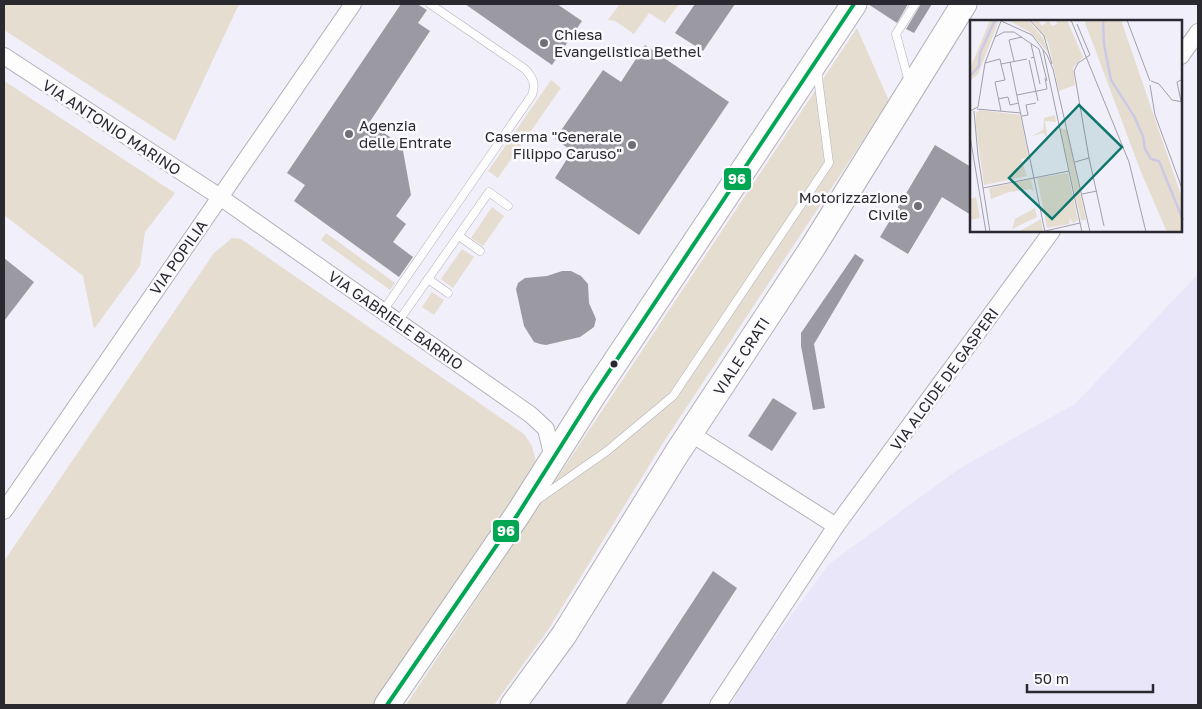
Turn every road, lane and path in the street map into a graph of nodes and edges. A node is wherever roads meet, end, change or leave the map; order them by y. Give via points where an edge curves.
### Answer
1 (353, 4) edge
2 (430, 4) edge
3 (854, 4) edge
4 (915, 4) edge
5 (964, 4) edge
6 (1198, 32) edge
7 (1182, 55) edge
8 (4, 56) edge
9 (816, 60) junction
10 (911, 89) junction
11 (220, 196) junction
12 (508, 206) dead end
13 (1051, 232) edge
14 (458, 236) junction
15 (480, 251) dead end
16 (428, 279) junction
17 (448, 293) dead end
18 (383, 311) junction
19 (398, 322) junction
20 (690, 433) junction
21 (553, 458) junction
22 (4, 511) edge
23 (518, 514) junction
24 (836, 526) junction
25 (387, 705) edge
26 (513, 705) edge
27 (718, 705) edge

1 - 11 street, VIA POPILIA
2 - 18 lane via 531,76 534,82 532,95
3 - 9 main road
4 - 10 lane via 896,34
5 - 10 main road, VIALE CRATI
6 - 7 street
8 - 11 street, VIA ANTONIO MARINO
9 - 21 main road
9 - 23 lane via 830,163 673,396 607,452
10 - 20 main road, VIALE CRATI via 814,247
11 - 18 street, VIA GABRIELE BARRIO
11 - 22 street, VIA POPILIA
12 - 14 lane via 489,192
13 - 24 street, VIA ALCIDE DE GASPERI
14 - 15 lane
14 - 16 lane
16 - 17 lane
16 - 19 lane
18 - 19 street, VIA GABRIELE BARRIO
19 - 21 street, VIA GABRIELE BARRIO via 531,415 546,429
20 - 24 street via 797,494
20 - 26 main road, VIALE CRATI via 564,635
21 - 23 main road
23 - 25 main road
24 - 27 street, VIA ALCIDE DE GASPERI

